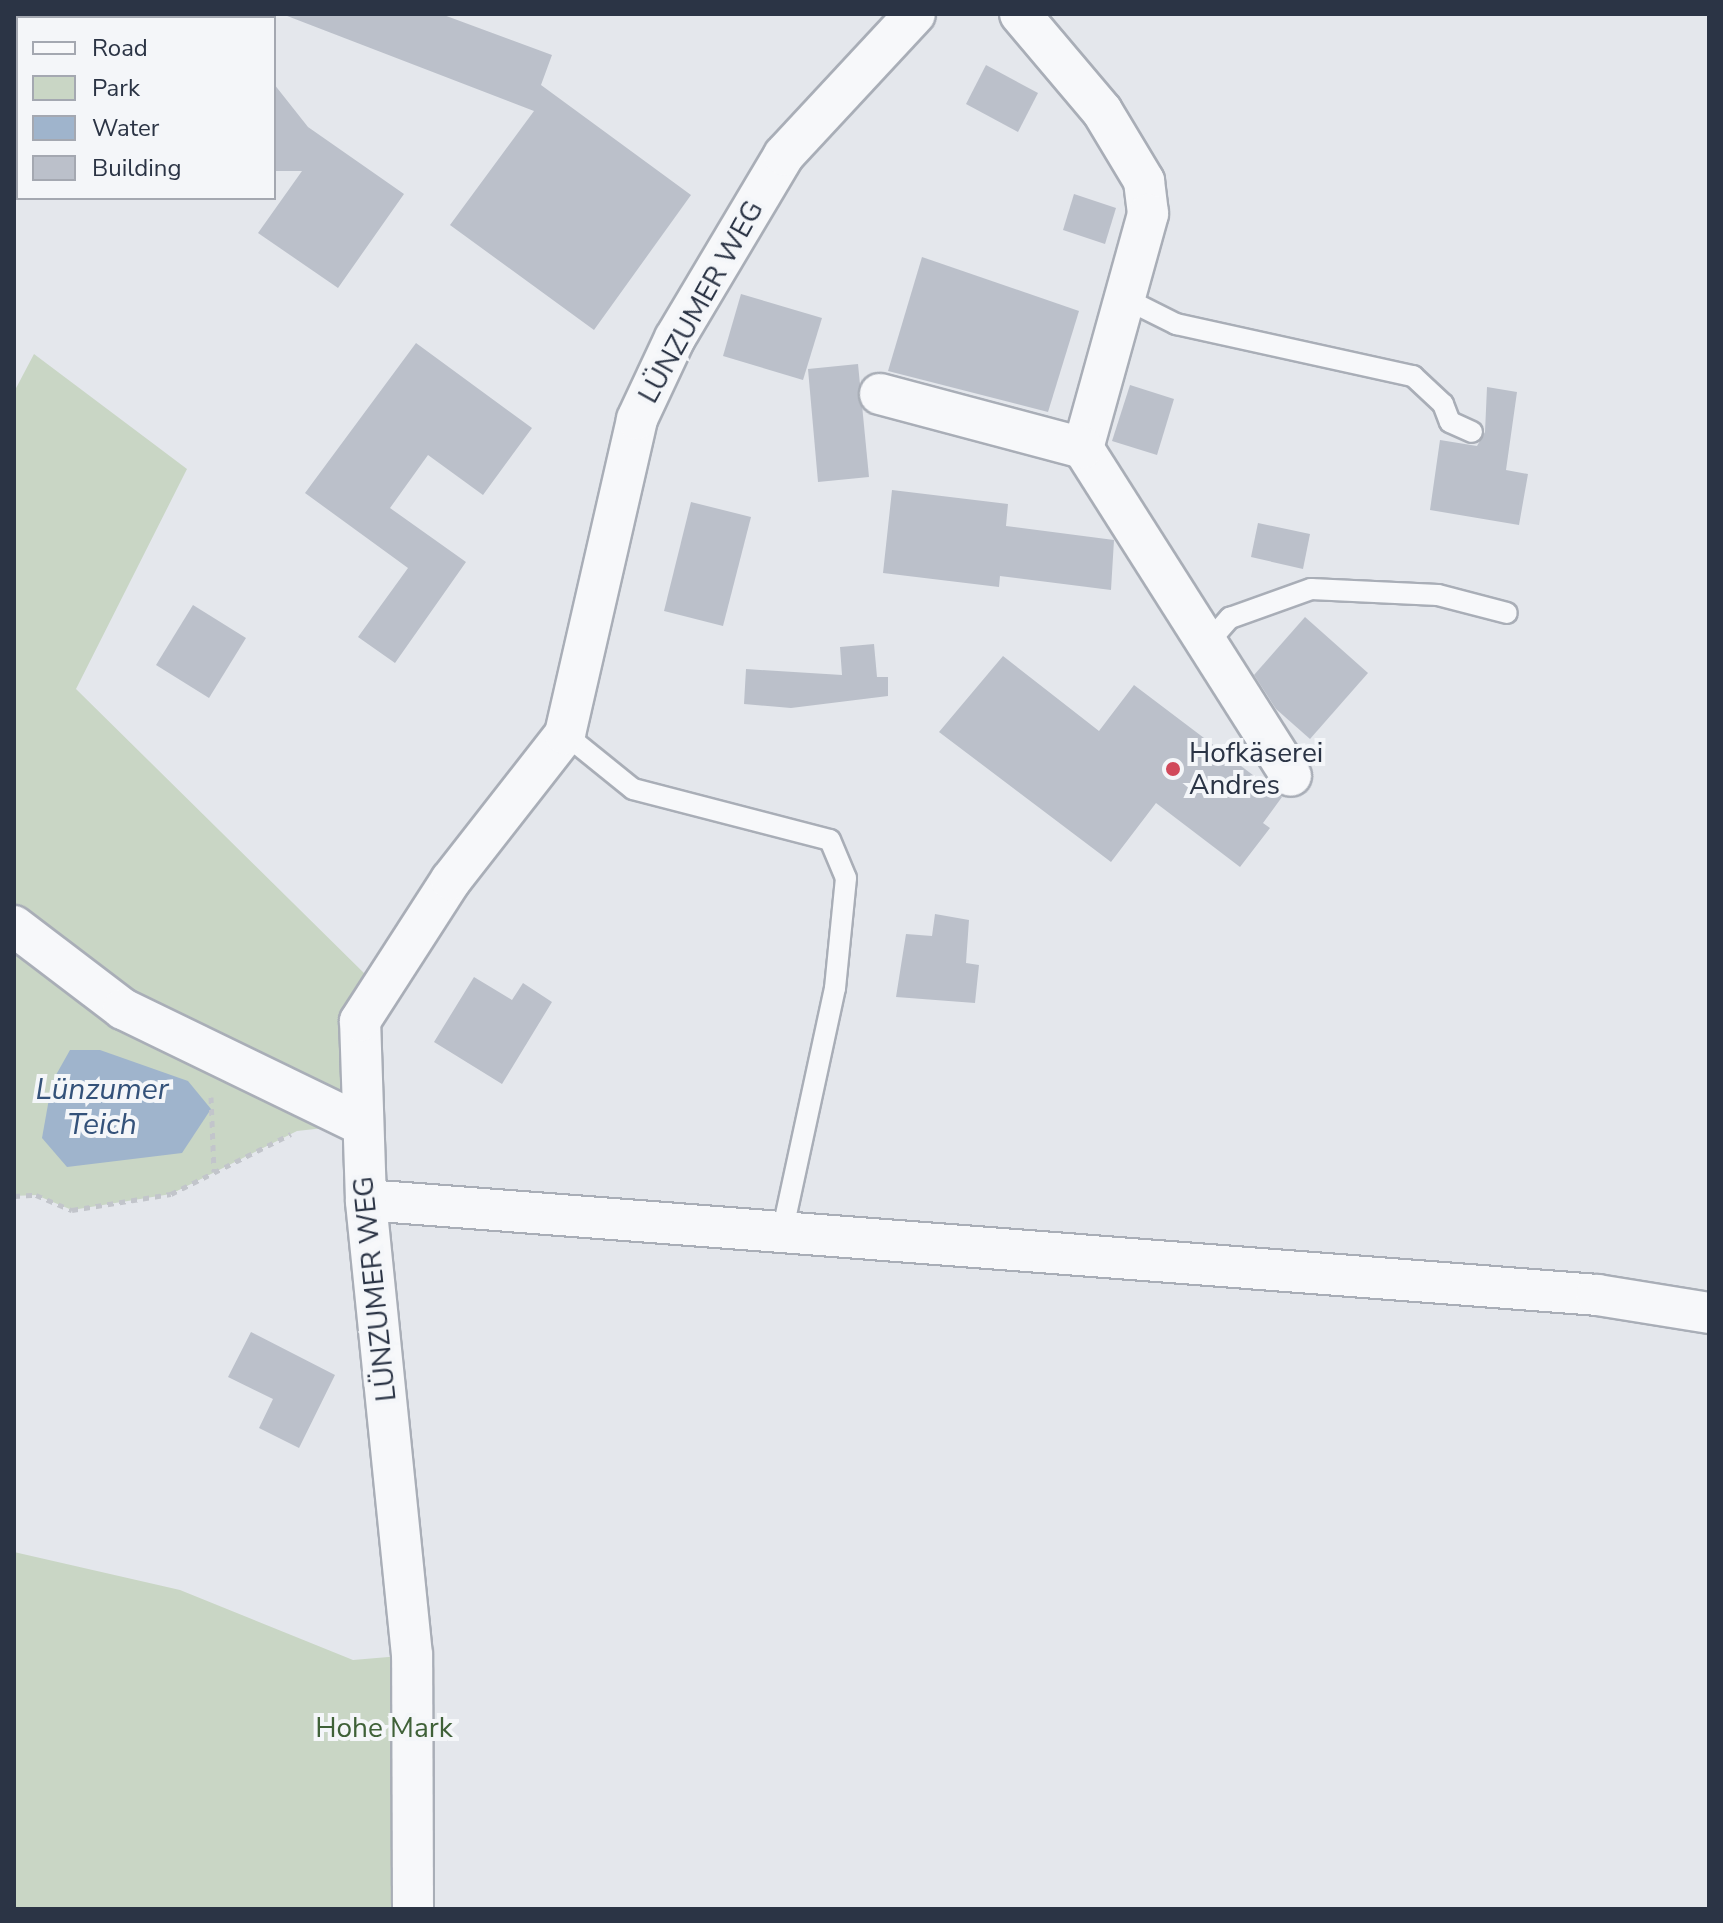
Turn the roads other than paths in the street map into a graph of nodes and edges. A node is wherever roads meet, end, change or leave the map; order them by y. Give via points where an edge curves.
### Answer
1 (915, 14) edge
2 (1020, 14) edge
3 (1128, 300) junction
4 (880, 394) dead end
5 (1472, 432) dead end
6 (1083, 448) junction
7 (1507, 613) dead end
8 (1207, 644) junction
9 (565, 734) junction
10 (1291, 776) dead end
11 (14, 926) edge
12 (360, 1124) junction
13 (366, 1200) junction
14 (783, 1229) junction
15 (1709, 1313) edge
16 (413, 1909) edge

1 - 9 street, LÜNZUMER WEG via 784,155 675,338 637,419
2 - 3 street via 1102,111 1144,181 1148,214
3 - 5 lane via 1176,324 1413,376 1443,404 1450,422
3 - 6 street
4 - 6 street
6 - 8 street
7 - 8 lane via 1438,595 1311,589 1230,618
8 - 10 street
9 - 12 street, LÜNZUMER WEG via 451,880 360,1021
9 - 14 lane via 633,789 830,840 846,878 835,988
11 - 12 street via 123,1009
12 - 13 street, LÜNZUMER WEG
13 - 14 street
13 - 16 street, LÜNZUMER WEG via 412,1655
14 - 15 street via 1597,1295

